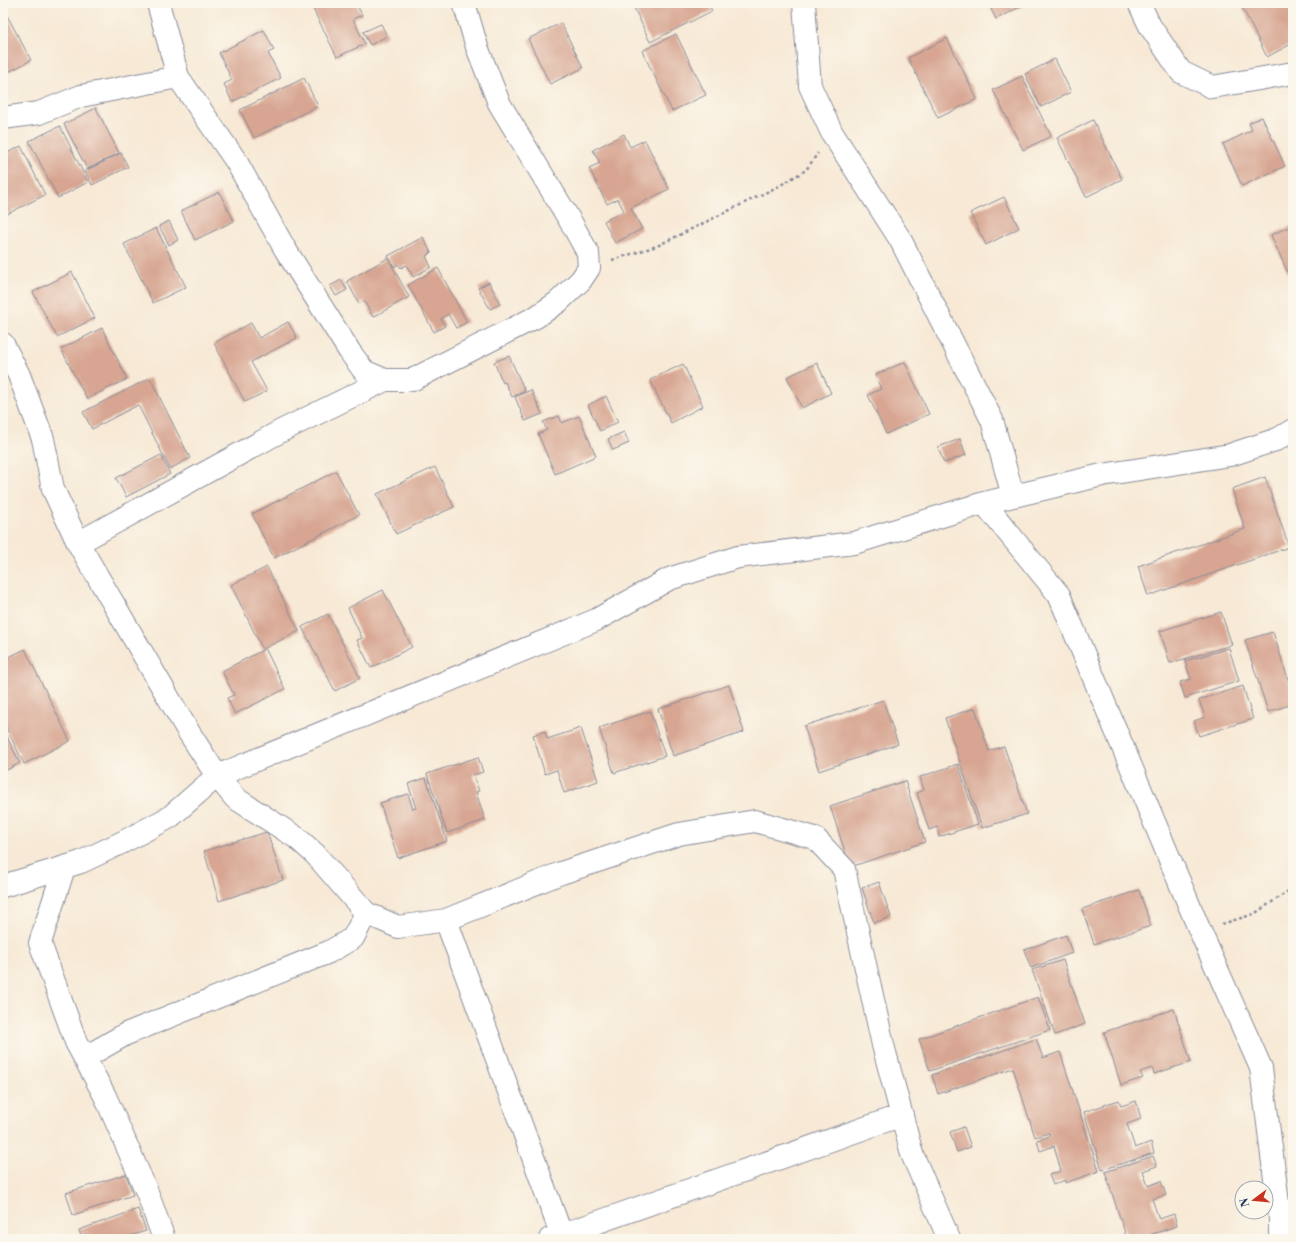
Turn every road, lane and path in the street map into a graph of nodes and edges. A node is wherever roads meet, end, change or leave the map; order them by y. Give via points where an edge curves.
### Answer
1 (158, 3) edge
2 (464, 3) edge
3 (804, 3) edge
4 (1139, 3) edge
5 (1293, 73) edge
6 (178, 77) junction
7 (3, 118) edge
8 (832, 132) junction
9 (589, 268) junction
10 (3, 344) edge
11 (385, 380) junction
12 (1293, 430) edge
13 (1013, 496) junction
14 (984, 503) junction
15 (78, 543) junction
16 (217, 776) junction
17 (64, 868) junction
18 (3, 886) edge
19 (1293, 888) edge
20 (366, 913) junction
21 (446, 920) junction
22 (1200, 931) junction
23 (84, 1058) junction
24 (902, 1115) junction
25 (558, 1238) edge
26 (164, 1239) edge
27 (949, 1239) edge
28 (1280, 1239) edge

1 - 6 street
2 - 9 street via 477,47 499,103 588,253
3 - 8 street via 810,86
4 - 5 street via 1150,26 1181,72 1212,86
6 - 7 street via 81,96 39,113
6 - 11 street via 236,161 285,249 350,352 364,371
8 - 9 path via 806,170 779,186 657,246
8 - 13 street via 900,238 992,420
9 - 11 street via 581,280 558,302 536,317 412,380
10 - 15 street via 19,375 43,439 53,489
11 - 15 street via 281,431
12 - 13 street via 1278,439 1230,455 1102,475
13 - 14 street
14 - 16 street via 854,543 738,558 669,578 596,620
14 - 22 street via 1059,595
15 - 16 street via 138,649
16 - 17 street via 170,817 123,842
16 - 20 street via 235,798 297,838 316,854
17 - 18 street
17 - 23 street via 40,943
19 - 22 path via 1254,914
20 - 21 street via 398,927
20 - 23 street via 353,938 329,952 126,1034
21 - 24 street via 561,873 679,834 755,821 815,838 844,869 883,1045
21 - 25 street
22 - 28 street via 1261,1068 1280,1219
23 - 26 street via 108,1104 147,1192
24 - 25 street
24 - 27 street via 912,1154

